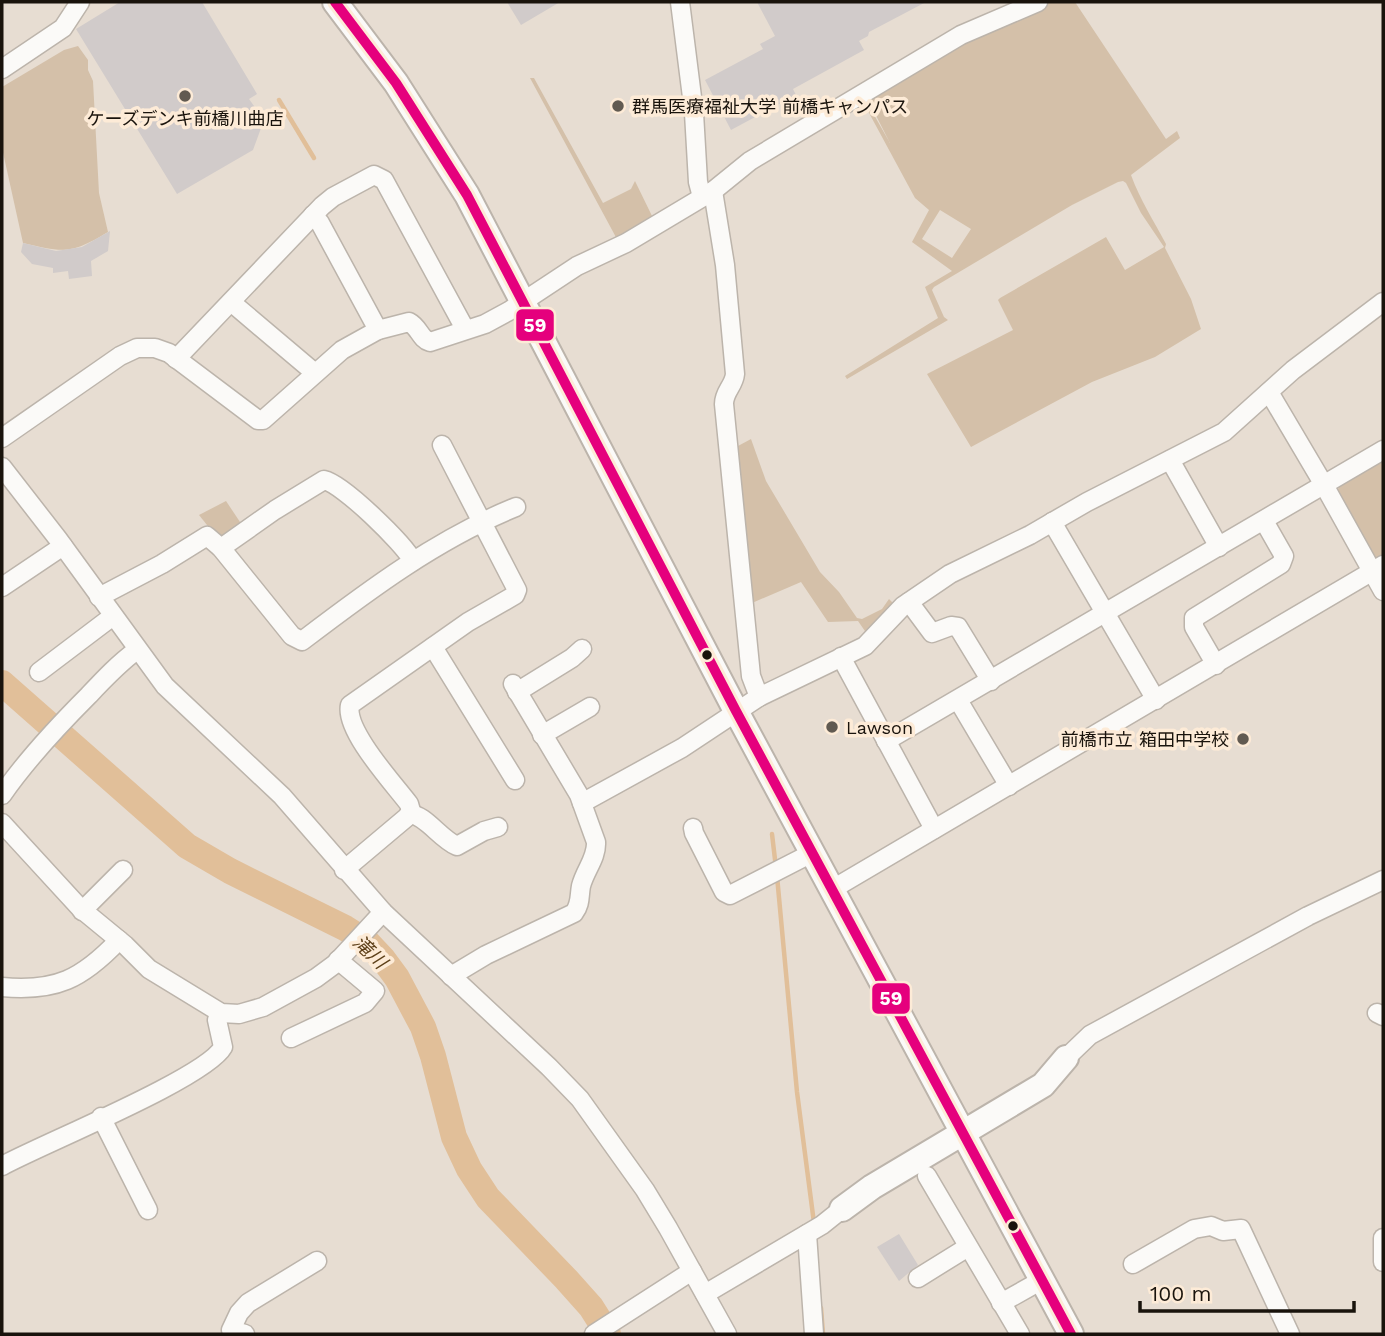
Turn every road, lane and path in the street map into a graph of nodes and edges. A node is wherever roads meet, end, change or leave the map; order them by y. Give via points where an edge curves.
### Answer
1 (80, 2) edge
2 (335, 2) edge
3 (680, 2) edge
4 (1038, 2) edge
5 (2, 69) edge
6 (708, 194) junction
7 (313, 215) junction
8 (524, 301) junction
9 (231, 302) junction
10 (1383, 302) edge
11 (465, 329) junction
12 (378, 330) junction
13 (176, 359) junction
14 (316, 373) junction
15 (1269, 392) junction
16 (2, 438) edge
17 (442, 445) dead end
18 (1383, 450) edge
19 (1170, 460) junction
20 (2, 467) edge
21 (1324, 485) junction
22 (516, 507) dead end
23 (481, 521) junction
24 (1264, 521) junction
25 (1052, 522) junction
26 (63, 546) junction
27 (1219, 547) junction
28 (221, 548) junction
29 (413, 561) junction
30 (1378, 568) edge
31 (2, 587) edge
32 (1383, 591) edge
33 (99, 597) junction
34 (909, 602) junction
35 (1105, 614) junction
36 (113, 616) junction
37 (433, 647) junction
38 (582, 649) dead end
39 (137, 650) junction
40 (841, 657) junction
41 (1216, 665) junction
42 (38, 672) dead end
43 (991, 681) junction
44 (760, 697) junction
45 (1156, 699) junction
46 (958, 700) junction
47 (590, 707) dead end
48 (736, 711) junction
49 (542, 735) junction
50 (886, 741) junction
51 (515, 780) dead end
52 (1009, 786) junction
53 (2, 795) edge
54 (583, 803) junction
55 (409, 814) junction
56 (2, 823) edge
57 (498, 827) dead end
58 (693, 828) dead end
59 (934, 830) junction
60 (812, 853) junction
61 (123, 870) dead end
62 (344, 870) junction
63 (1383, 880) edge
64 (831, 890) junction
65 (82, 911) junction
66 (383, 912) junction
67 (119, 940) junction
68 (340, 958) junction
69 (451, 976) junction
70 (2, 987) edge
71 (221, 1013) junction
72 (291, 1038) dead end
73 (1066, 1058) joint
74 (101, 1118) junction
75 (962, 1133) junction
76 (2, 1166) edge
77 (927, 1176) dead end
78 (842, 1209) joint
79 (148, 1210) dead end
80 (807, 1234) junction
81 (1383, 1238) edge
82 (968, 1247) junction
83 (317, 1261) dead end
84 (1383, 1262) edge
85 (1133, 1264) dead end
86 (692, 1271) junction
87 (918, 1278) dead end
88 (1042, 1280) junction
89 (705, 1294) junction
90 (1002, 1303) junction
91 (723, 1333) edge
92 (245, 1334) edge
93 (594, 1334) edge
94 (814, 1334) edge
95 (1020, 1334) edge
96 (1071, 1334) edge
97 (1290, 1334) edge

1 - 5 street via 63,28
2 - 8 street via 446,160
3 - 6 street via 698,182
4 - 6 street via 961,35 750,161
6 - 8 street via 577,266
6 - 44 street via 716,204 724,265 735,374 724,404 751,676
7 - 9 street
7 - 11 street via 333,197 374,175 381,177
7 - 12 street
8 - 11 street via 485,324
8 - 48 street
9 - 13 street
9 - 14 street
10 - 15 street
11 - 12 street via 430,342 409,323
12 - 14 street via 342,350
13 - 14 street via 258,420
13 - 16 street via 162,350 137,348
15 - 19 street via 1224,432
15 - 21 street
17 - 23 street
18 - 21 street
19 - 25 street
19 - 27 street
20 - 26 street
21 - 24 street
21 - 30 street
22 - 23 street
23 - 29 street
23 - 37 street via 517,592
24 - 27 street
24 - 41 street via 1284,560 1194,618
25 - 34 street via 950,574
25 - 35 street
26 - 31 street
26 - 33 street
27 - 35 street
28 - 29 street via 324,480 366,511
28 - 29 street via 292,636 302,641
28 - 33 street via 204,536
30 - 32 street
30 - 41 street
33 - 36 street
34 - 40 street via 870,643
34 - 43 street via 932,633 958,627
35 - 43 street
35 - 45 street
36 - 39 street
36 - 42 street
37 - 51 street
37 - 55 street via 349,709 372,757 409,804
38 - 49 street via 515,688
39 - 53 street via 68,715
39 - 62 street via 165,686 282,796
40 - 44 street
40 - 50 street
41 - 45 street
43 - 46 street
44 - 48 street
45 - 52 street
46 - 50 street
46 - 52 street
47 - 49 street
48 - 54 street via 682,748
48 - 60 street
49 - 54 street
50 - 59 street
52 - 59 street
54 - 69 street via 597,849 583,880 577,910
55 - 57 street via 420,816 457,846
55 - 62 street
56 - 65 street
58 - 60 street via 724,892 730,895
59 - 64 street
60 - 64 street
61 - 65 street
62 - 66 street
63 - 73 street via 1090,1035
64 - 75 street
65 - 67 street
66 - 68 street
66 - 69 street
67 - 70 street via 71,980 33,989
67 - 71 street via 149,969
68 - 71 street via 316,978 268,1005 239,1014
68 - 72 street via 375,991 365,1003
69 - 86 street via 585,1105 645,1190
71 - 74 street via 217,1020 223,1047 218,1054 179,1080
73 - 75 street via 1043,1085
74 - 76 street
74 - 79 street
75 - 78 street
75 - 88 street
77 - 82 street
78 - 80 street
80 - 89 street
80 - 94 street
81 - 84 street
82 - 87 street
82 - 90 street
83 - 92 street via 244,1307 231,1330
85 - 97 street via 1195,1229 1241,1229
86 - 89 street
86 - 93 street
88 - 90 street
88 - 96 street
89 - 91 street
90 - 95 street

